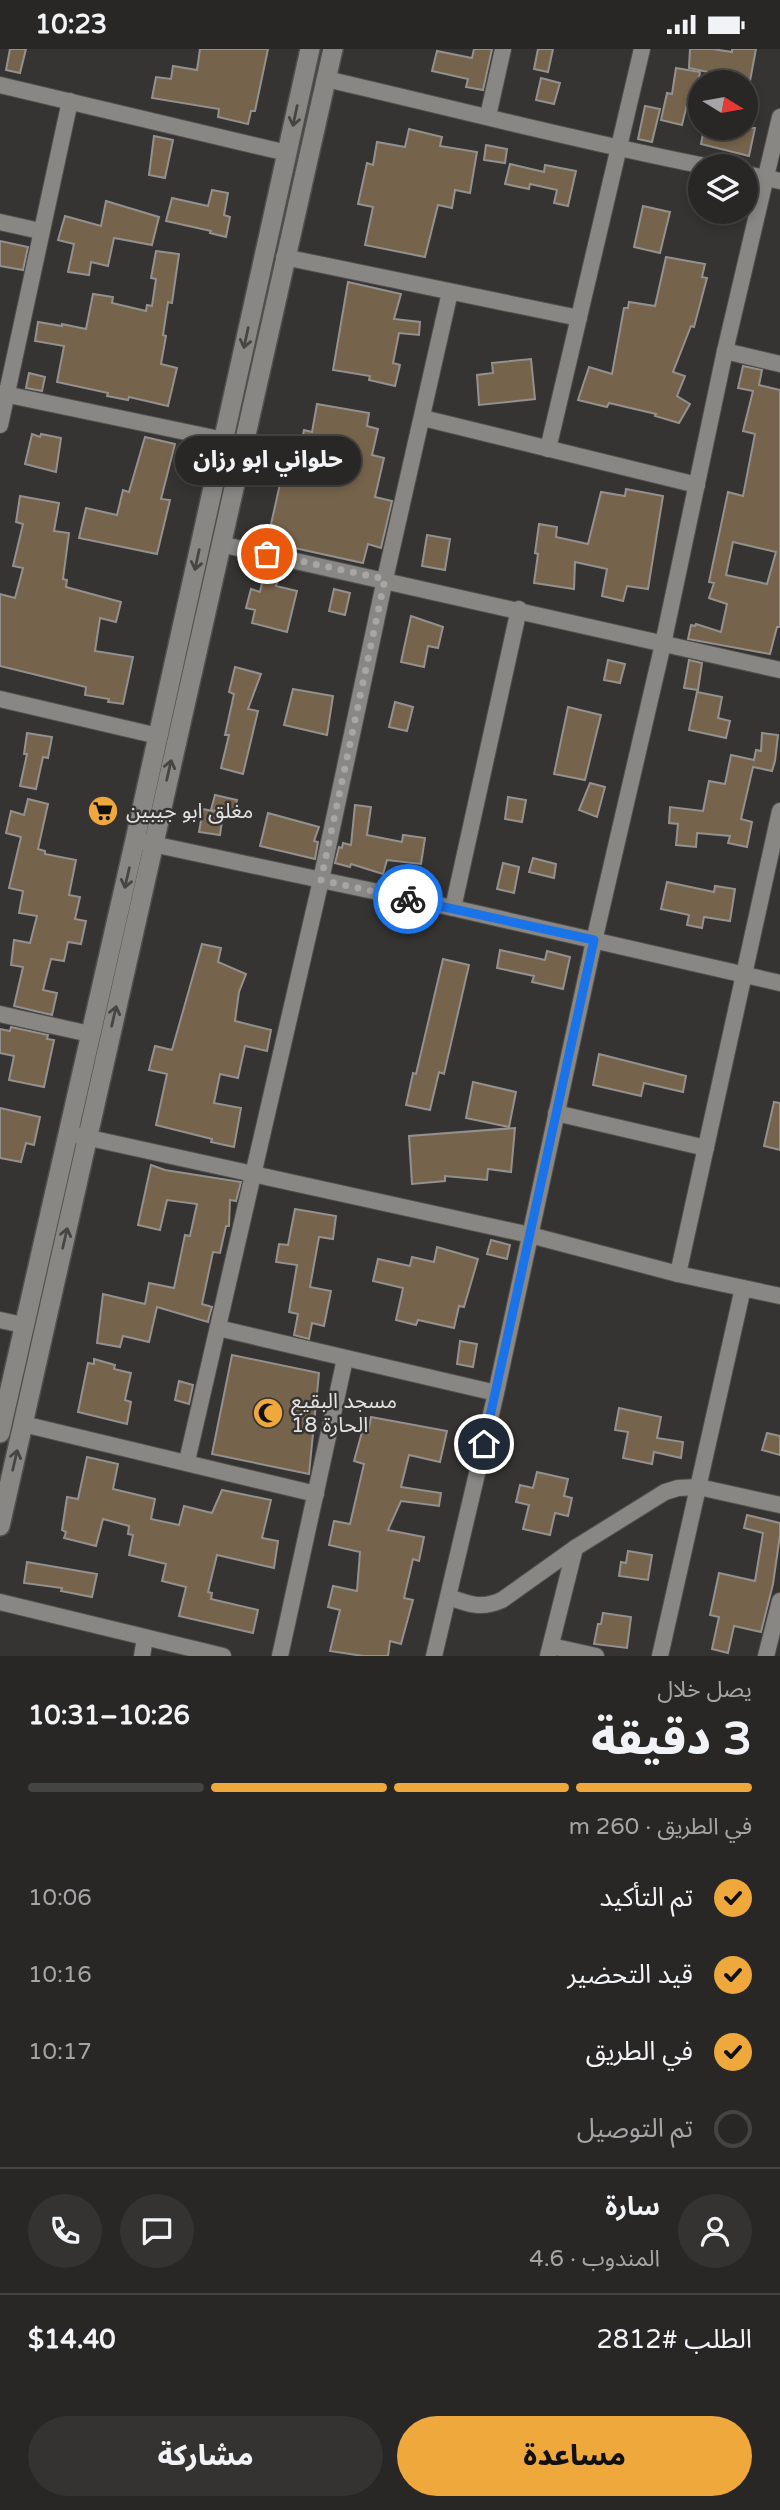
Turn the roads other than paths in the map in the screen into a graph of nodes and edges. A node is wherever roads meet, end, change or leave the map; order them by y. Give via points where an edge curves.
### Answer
1 (310, 49) edge
2 (332, 49) edge
3 (503, 49) edge
4 (642, 49) edge
5 (326, 79) junction
6 (0, 85) edge
7 (70, 101) junction
8 (488, 116) junction
9 (780, 117) edge
10 (619, 149) junction
11 (287, 153) junction
12 (688, 163) edge
13 (773, 180) edge
14 (0, 222) edge
15 (40, 231) junction
16 (284, 257) junction
17 (450, 292) junction
18 (579, 319) junction
19 (725, 351) junction
20 (780, 363) edge
21 (3, 394) edge
22 (423, 418) junction
23 (0, 425) edge
24 (224, 440) junction
25 (548, 449) junction
26 (697, 485) junction
27 (220, 544) junction
28 (385, 579) junction
29 (519, 609) junction
30 (663, 644) junction
31 (780, 670) edge
32 (0, 699) edge
33 (158, 736) junction
34 (780, 811) edge
35 (144, 842) junction
36 (321, 880) junction
37 (453, 908) junction
38 (594, 940) junction
39 (744, 976) junction
40 (780, 983) edge
41 (0, 1014) edge
42 (90, 1034) junction
43 (556, 1113) junction
44 (68, 1133) junction
45 (87, 1137) junction
46 (706, 1148) junction
47 (253, 1174) junction
48 (530, 1235) junction
49 (678, 1274) junction
50 (743, 1288) junction
51 (780, 1296) edge
52 (0, 1320) edge
53 (23, 1325) junction
54 (218, 1328) junction
55 (345, 1359) junction
56 (496, 1393) junction
57 (23, 1424) junction
58 (0, 1433) edge
59 (187, 1461) junction
60 (699, 1487) junction
61 (316, 1493) junction
62 (780, 1505) edge
63 (0, 1527) edge
64 (575, 1548) junction
65 (449, 1597) junction
66 (780, 1601) edge
67 (0, 1602) edge
68 (145, 1638) junction
69 (550, 1651) edge
70 (142, 1656) edge
71 (223, 1656) edge
72 (280, 1656) edge
73 (434, 1656) edge
74 (596, 1656) edge
75 (660, 1656) edge
76 (766, 1656) edge

1 -> 11 main road
2 - 5 main road
3 - 8 street
4 - 10 street
5 - 8 street
5 - 16 main road
6 - 7 street
7 - 11 street
7 - 15 street
8 - 10 street
9 - 13 street
10 - 12 street
10 - 18 street
11 -> 24 main road
13 - 19 street
14 - 15 street
15 - 21 street
16 - 17 street
16 - 27 main road
17 - 18 street
17 - 22 street
18 - 25 street
19 - 20 street
19 - 26 street
21 - 23 street
21 - 24 street
22 - 25 street
22 - 28 street
24 -> 33 main road
25 - 26 street
26 - 30 street
27 - 28 street
35 -> 27 main road
28 - 29 street
28 - 36 street
29 - 30 street
29 - 37 street
30 - 31 street
30 - 38 street
32 - 33 street
33 - 35 main road
34 - 39 street
35 - 36 street
35 -> 42 main road
45 -> 35 main road
36 - 37 street
36 - 47 street
37 - 38 street
38 - 39 street
38 - 43 street
39 - 40 street
39 - 46 street
41 - 42 street
42 - 44 main road
43 - 46 street
43 - 48 street
44 - 45 street
44 - 53 main road
45 - 47 street
57 -> 45 main road
46 - 49 street
47 - 48 street
47 - 54 street
48 - 49 street
48 - 56 street
49 - 50 street
50 - 51 street
50 - 60 street
52 - 53 street
53 - 58 main road
54 - 55 street
54 - 59 street
55 - 56 street
55 - 61 street
56 - 65 street
57 - 59 street
63 -> 57 main road
59 - 61 street
60 - 62 street
60 - 64 street via 665,1492
60 - 75 street
61 - 72 street
64 - 65 street via 488,1607
64 - 69 street
65 - 73 street
66 - 76 street
67 - 68 street
68 - 70 street
68 - 71 street
69 - 74 street

